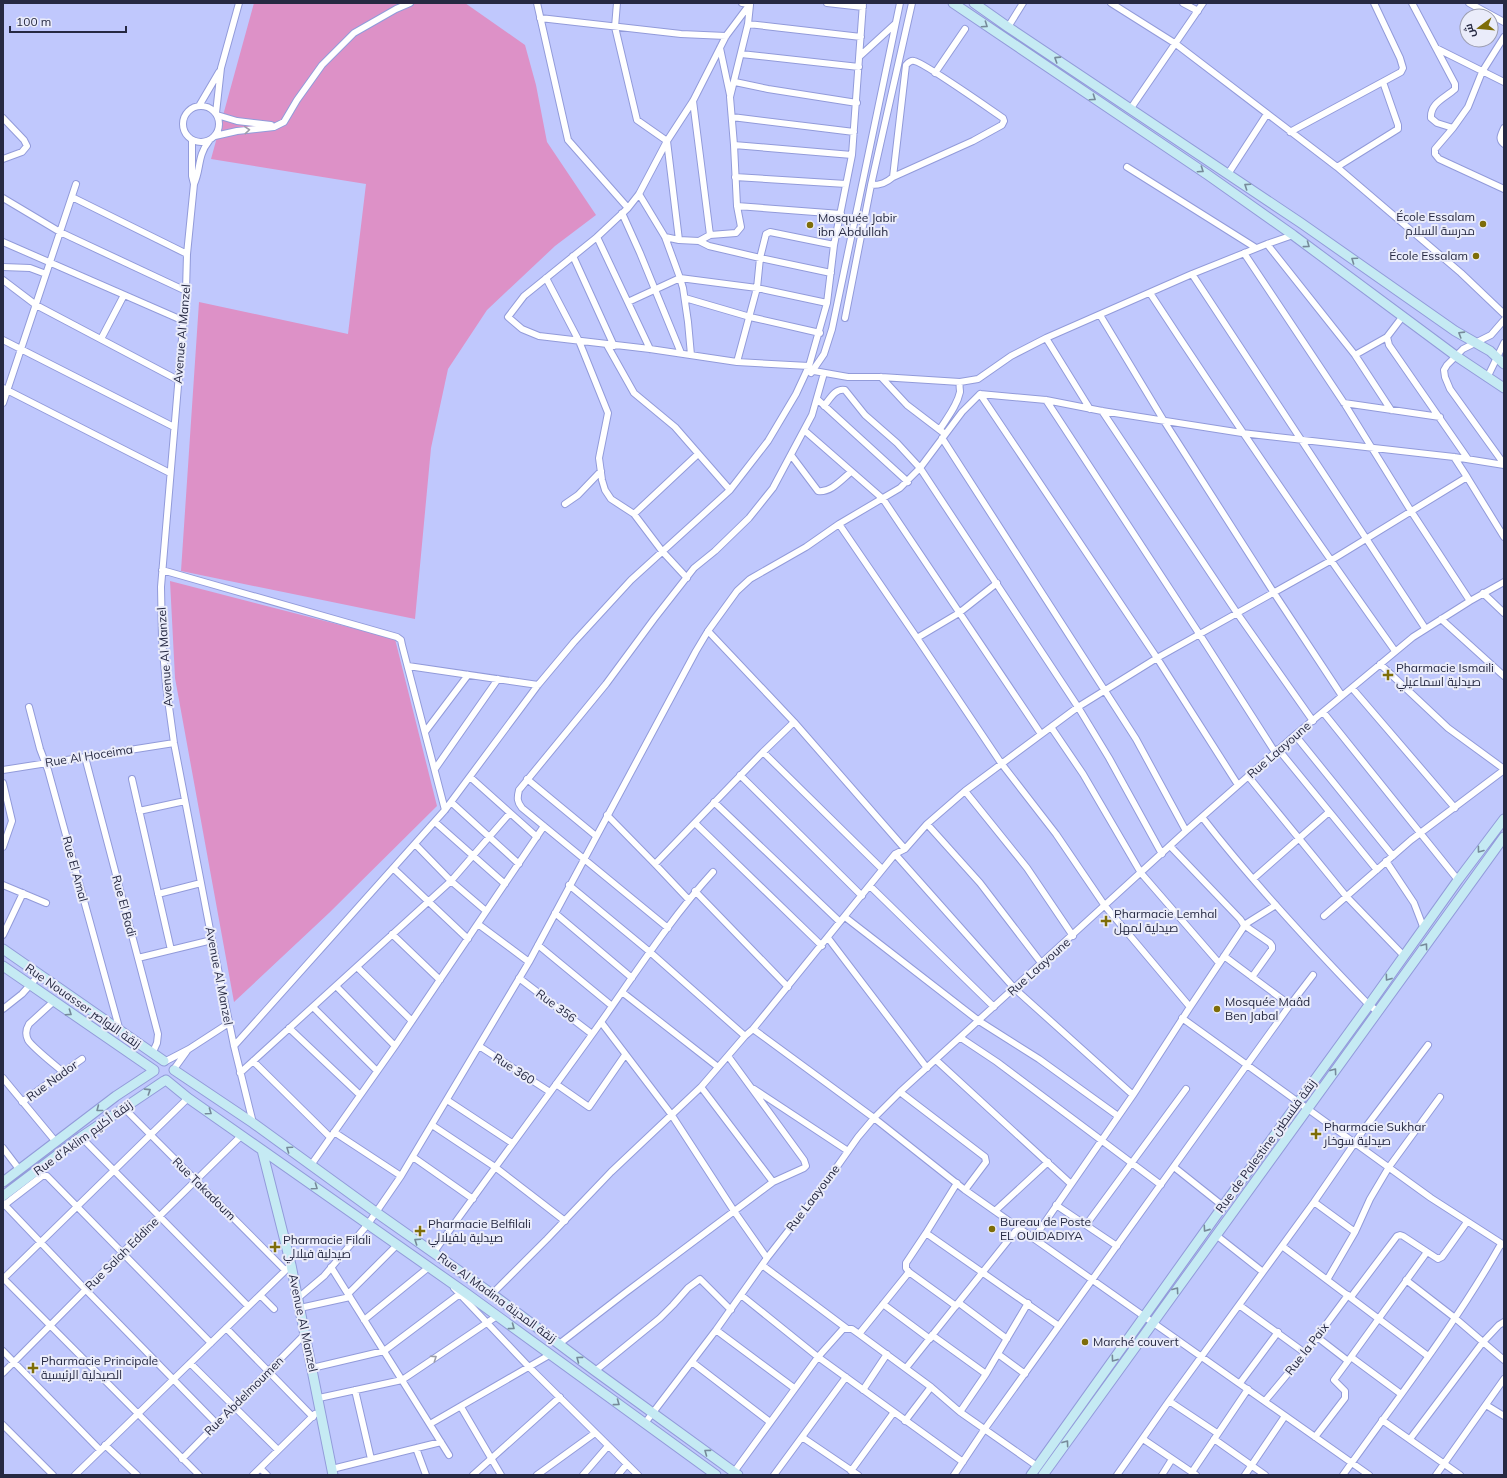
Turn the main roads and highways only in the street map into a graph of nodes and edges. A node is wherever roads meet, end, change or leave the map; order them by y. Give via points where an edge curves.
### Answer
1 (953, 3) edge
2 (974, 3) edge
3 (1501, 361) edge
4 (1504, 388) edge
5 (1504, 819) edge
6 (1504, 837) edge
7 (3, 949) edge
8 (3, 966) edge
9 (165, 1061) junction
10 (174, 1070) junction
11 (154, 1071) junction
12 (165, 1081) junction
13 (262, 1150) junction
14 (3, 1182) edge
15 (3, 1202) edge
16 (332, 1472) edge
17 (736, 1474) edge
18 (1046, 1474) edge
19 (716, 1475) edge
20 (1031, 1475) edge

1 -> 4 main road via 1208,175 1456,356
3 -> 2 main road via 1301,222
5 -> 20 main road, Rue de Palestine زنقة فلسطين
18 -> 6 main road, Rue de Palestine زنقة فلسطين via 1216,1234
7 - 9 main road, Rue Nouasser زنقة النواصر
8 -> 11 main road, Rue Nouasser زنقة النواصر
9 - 10 main road via 170,1063
9 - 11 main road via 156,1064
10 - 12 main road via 173,1076
17 -> 10 main road, Rue Al Madina زنقة المدينة via 434,1252
11 - 12 main road via 156,1077
11 -> 14 main road, Rue d’Aklim زنقة أكليم via 116,1096
12 -> 13 main road, Rue Al Madina زنقة المدينة
15 -> 12 main road, Rue d’Aklim زنقة أكليم via 81,1137
13 - 16 main road, Avenue Al Manzel via 288,1268 306,1334
13 -> 19 main road, Rue Al Madina زنقة المدينة via 446,1279 461,1293 551,1354

